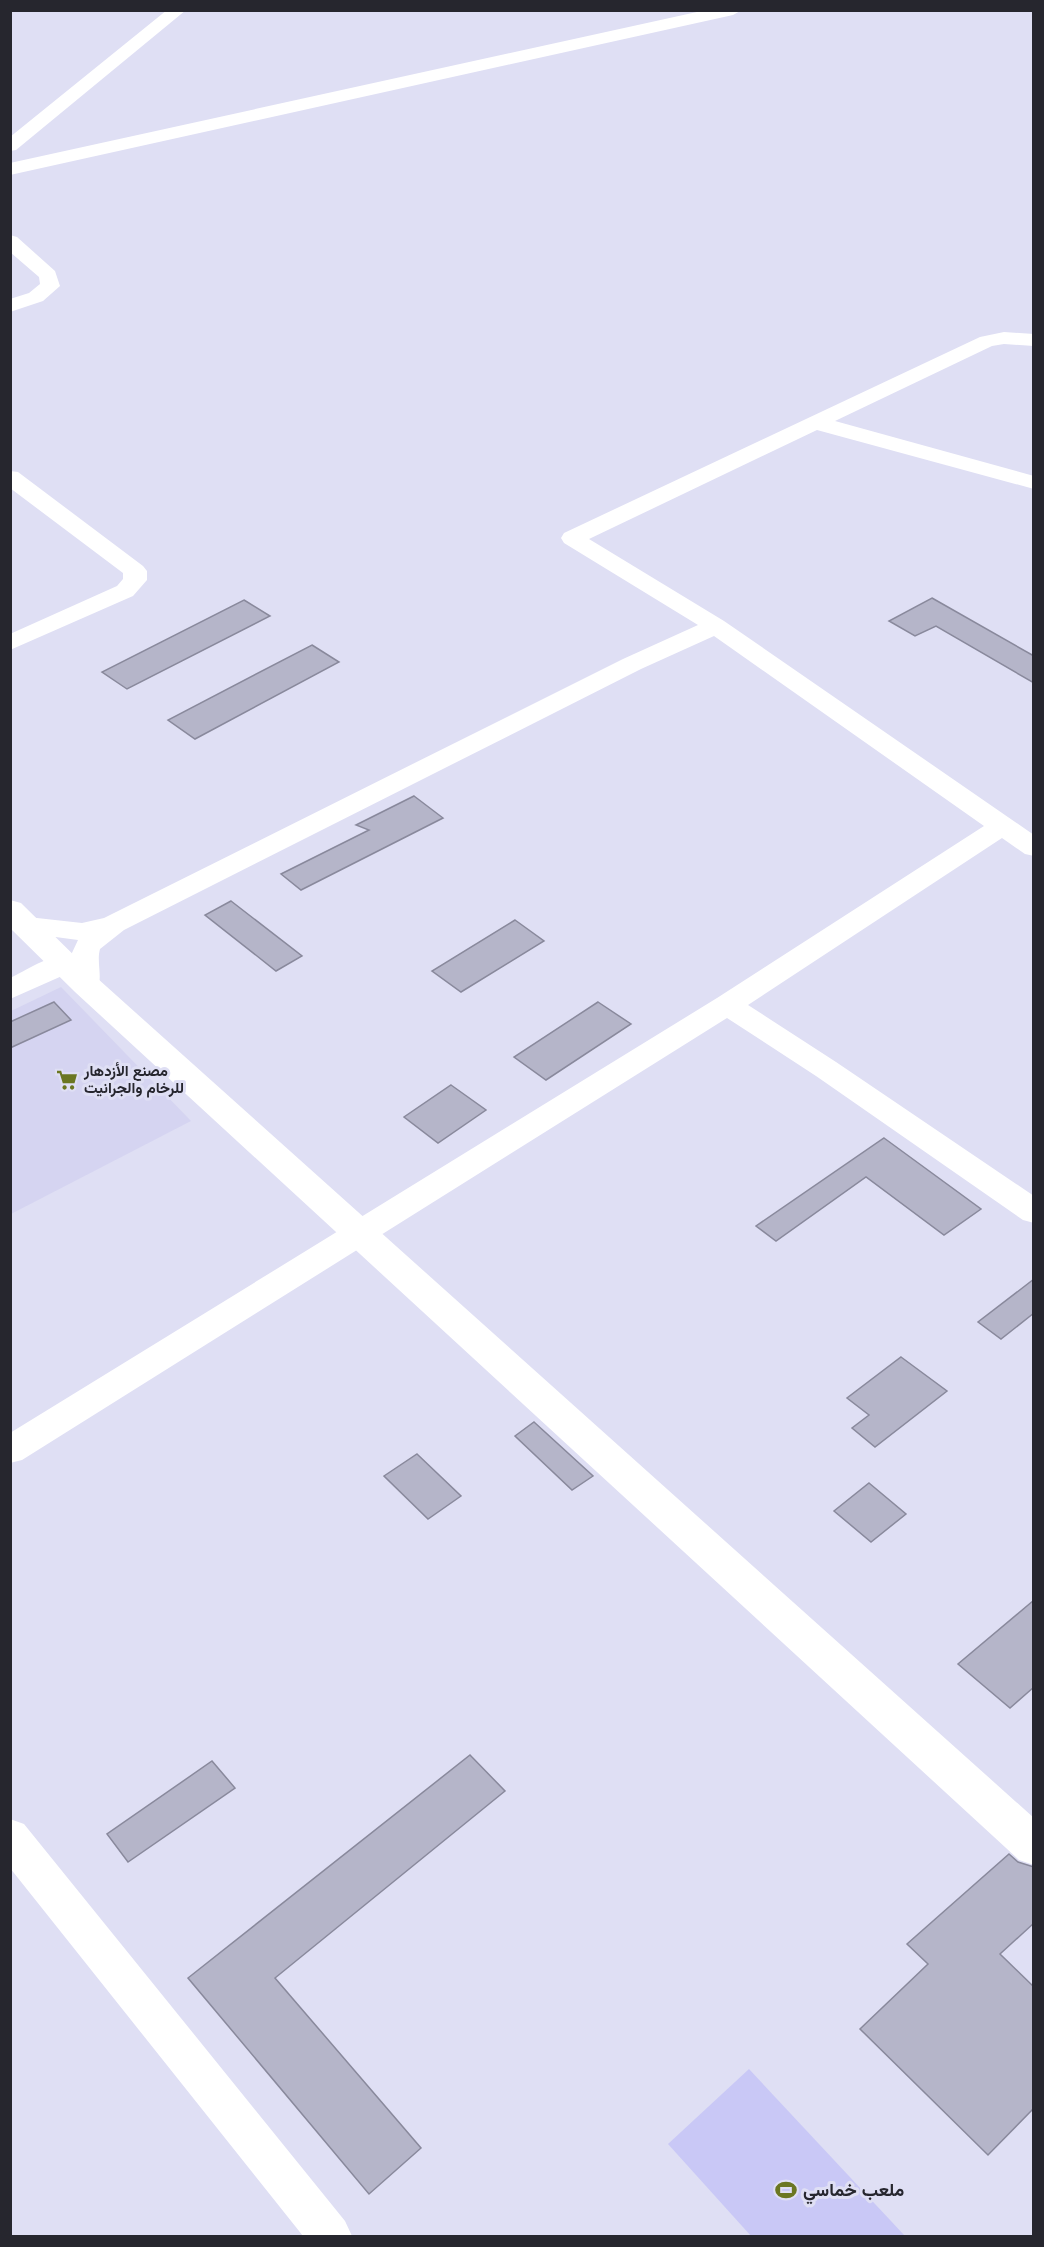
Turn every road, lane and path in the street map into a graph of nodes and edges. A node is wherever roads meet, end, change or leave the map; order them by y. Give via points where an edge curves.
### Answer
1 (178, 10) edge
2 (733, 10) edge
3 (10, 147) edge
4 (10, 169) edge
5 (10, 241) edge
6 (10, 306) edge
7 (1034, 340) edge
8 (817, 423) junction
9 (10, 477) edge
10 (1034, 483) edge
11 (716, 626) junction
12 (10, 643) edge
13 (1002, 826) junction
14 (1034, 848) edge
15 (19, 918) edge
16 (114, 924) junction
17 (76, 974) junction
18 (10, 990) edge
19 (727, 1005) junction
20 (1034, 1212) edge
21 (359, 1233) junction
22 (10, 1450) edge
23 (10, 1837) edge
24 (1034, 1846) edge
25 (330, 2236) edge

1 - 3 street
2 - 4 street
5 - 6 street via 48,275 50,286 36,297
7 - 8 street via 987,341
8 - 10 street
8 - 11 street via 572,538
9 - 12 street via 135,571 135,580 125,591
11 - 13 street
11 - 16 street via 621,669
13 - 14 street
13 - 19 street
15 - 16 street via 82,932
15 - 17 street
16 - 17 street via 92,938
17 - 18 street
17 - 21 street
19 - 20 street
19 - 21 street
21 - 22 street
21 - 24 street
23 - 25 street

